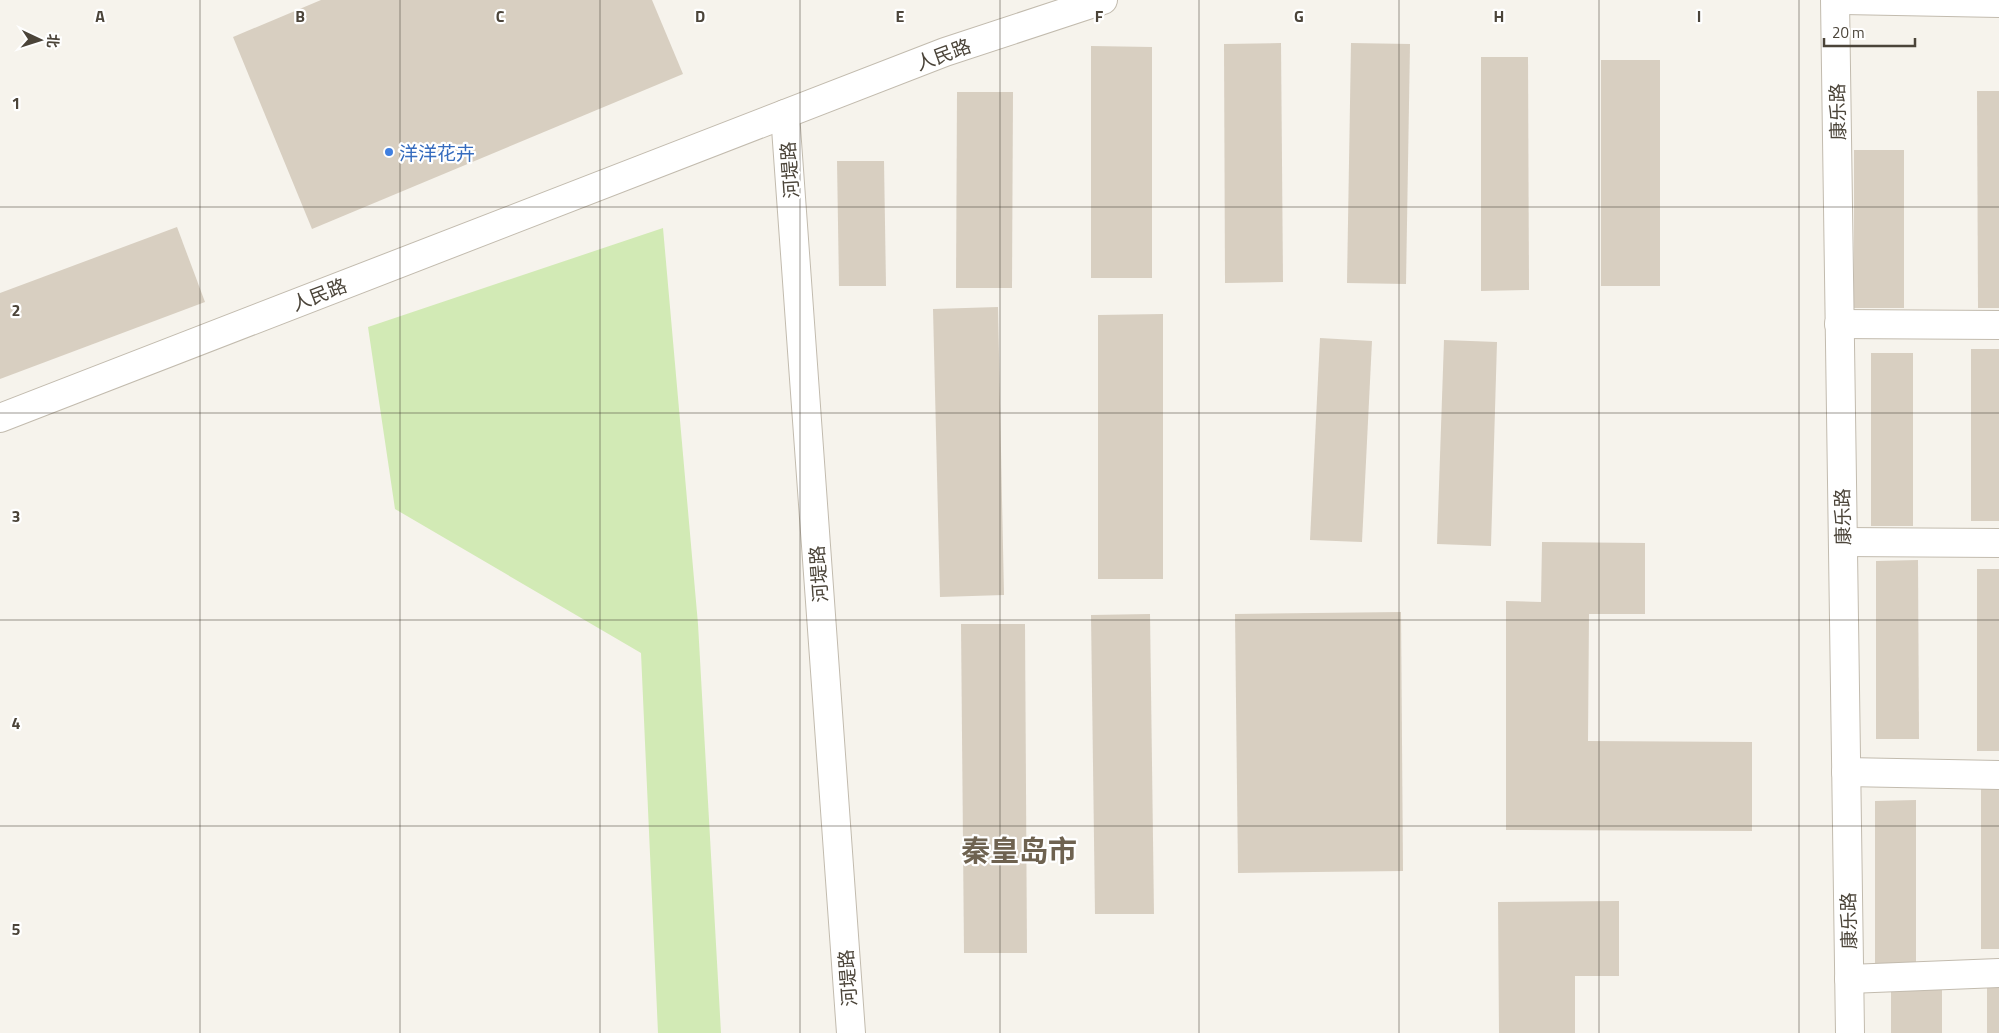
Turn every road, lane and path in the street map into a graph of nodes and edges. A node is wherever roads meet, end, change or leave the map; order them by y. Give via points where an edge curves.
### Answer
1 (1103, 0) edge
2 (1835, 0) edge
3 (1844, 0) edge
4 (1999, 3) edge
5 (785, 114) junction
6 (1839, 324) junction
7 (1999, 325) edge
8 (0, 418) edge
9 (1843, 542) junction
10 (1999, 543) edge
11 (1846, 772) junction
12 (1999, 775) edge
13 (1999, 974) edge
14 (1849, 978) junction
15 (852, 1033) edge
16 (1850, 1033) edge

1 - 5 street, 人民路 via 945,52
2 - 6 street, 康乐路
3 - 4 street
5 - 8 street, 人民路
5 - 15 street, 河堤路
6 - 7 street
6 - 9 street, 康乐路
9 - 10 street
9 - 11 street, 康乐路
11 - 12 street
11 - 14 street, 康乐路
13 - 14 street
14 - 16 street, 康乐路

